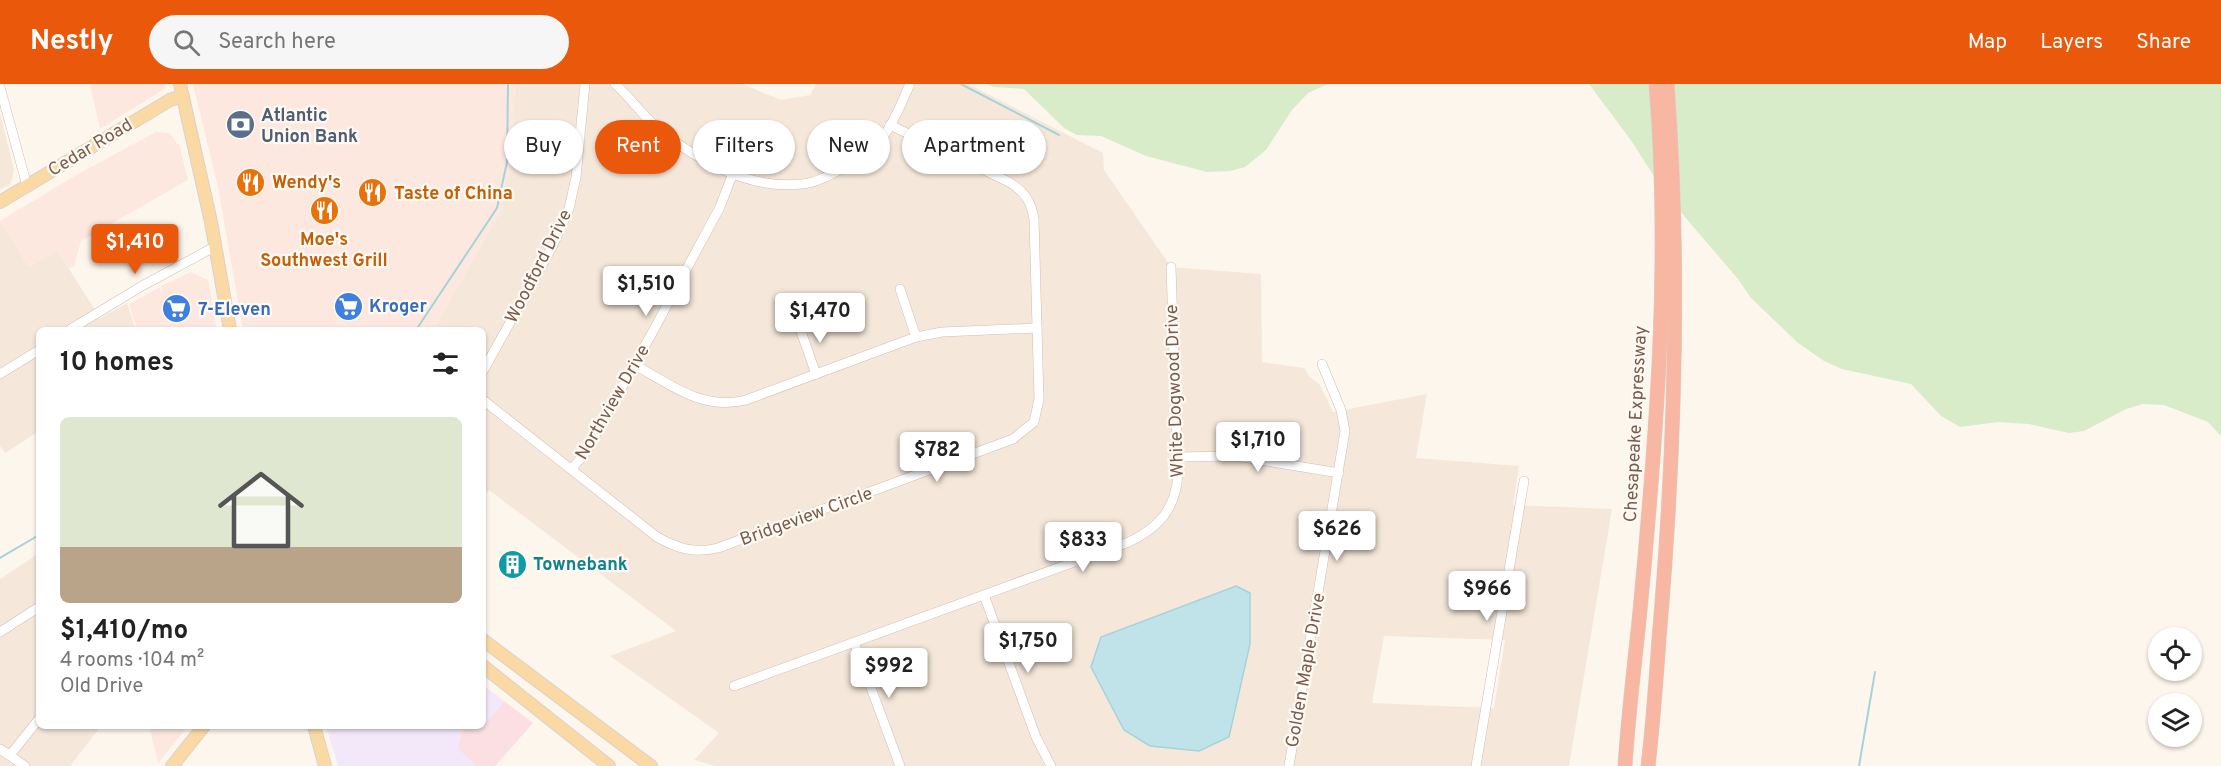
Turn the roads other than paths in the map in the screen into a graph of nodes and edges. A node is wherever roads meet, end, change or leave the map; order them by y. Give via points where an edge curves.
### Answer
1 (585, 84) edge
2 (615, 84) edge
3 (910, 84) edge
4 (1656, 84) edge
5 (1667, 84) edge
6 (0, 87) edge
7 (181, 90) edge
8 (890, 125) joint
9 (693, 153) edge
10 (733, 174) edge
11 (737, 174) edge
12 (831, 174) edge
13 (27, 186) junction
14 (0, 202) edge
15 (216, 246) junction
16 (1171, 267) dead end
17 (900, 289) dead end
18 (798, 323) dead end
19 (75, 327) edge
20 (230, 327) edge
21 (1037, 328) junction
22 (916, 337) junction
23 (36, 352) edge
24 (1322, 364) dead end
25 (486, 365) edge
26 (635, 365) junction
27 (0, 374) edge
28 (816, 374) junction
29 (486, 402) edge
30 (1178, 457) junction
31 (572, 469) junction
32 (1339, 473) junction
33 (1524, 482) dead end
34 (984, 595) junction
35 (36, 609) edge
36 (0, 632) edge
37 (486, 642) edge
38 (854, 642) junction
39 (486, 646) edge
40 (505, 656) junction
41 (486, 668) edge
42 (734, 686) dead end
43 (36, 723) edge
44 (202, 729) edge
45 (315, 729) edge
46 (0, 749) edge
47 (10, 755) junction
48 (25, 766) edge
49 (172, 766) edge
50 (325, 766) edge
51 (609, 766) edge
52 (651, 766) edge
53 (900, 766) edge
54 (1051, 766) edge
55 (1289, 766) edge
56 (1476, 766) edge
57 (1624, 766) edge
58 (1648, 766) edge

1 - 25 street, Woodford Drive via 569,209
2 - 9 street via 662,132
3 - 8 street
4 - 57 highway, Chesapeake Expressway via 1662,231 1658,377
5 - 58 highway, Chesapeake Expressway via 1674,224 1675,375 1667,556
6 - 13 street
7 - 13 main road, Cedar Road
7 - 15 main road
8 - 21 street, Bridgeview Circle via 1009,182 1027,195 1034,219
10 - 26 street, Northview Drive via 720,207
11 - 12 street via 769,183 801,184
13 - 14 main road, Cedar Road
15 - 19 street
15 - 20 main road
16 - 30 street, White Dogwood Drive
17 - 22 street
18 - 28 street
21 - 22 street via 942,332
21 - 31 street, Bridgeview Circle via 1039,399 1034,422 1023,433 992,449 718,548 689,550 666,542
22 - 28 street
23 - 27 street
24 - 32 street, Golden Maple Drive via 1344,421
26 - 28 street via 691,396 719,404 746,400
26 - 31 street, Northview Drive
29 - 31 street, Bridgeview Circle
30 - 32 street via 1236,456
30 - 34 street, White Dogwood Drive via 1178,483 1172,503 1146,534
32 - 55 street, Golden Maple Drive
33 - 56 street
34 - 38 street, White Dogwood Drive
34 - 54 street via 1036,737
35 - 36 street
37 - 40 main road
38 - 42 street, White Dogwood Drive
38 - 53 street
39 - 40 main road
40 - 52 main road
41 - 51 main road
43 - 47 street
44 - 49 main road
45 - 50 main road
46 - 47 street
47 - 48 street

